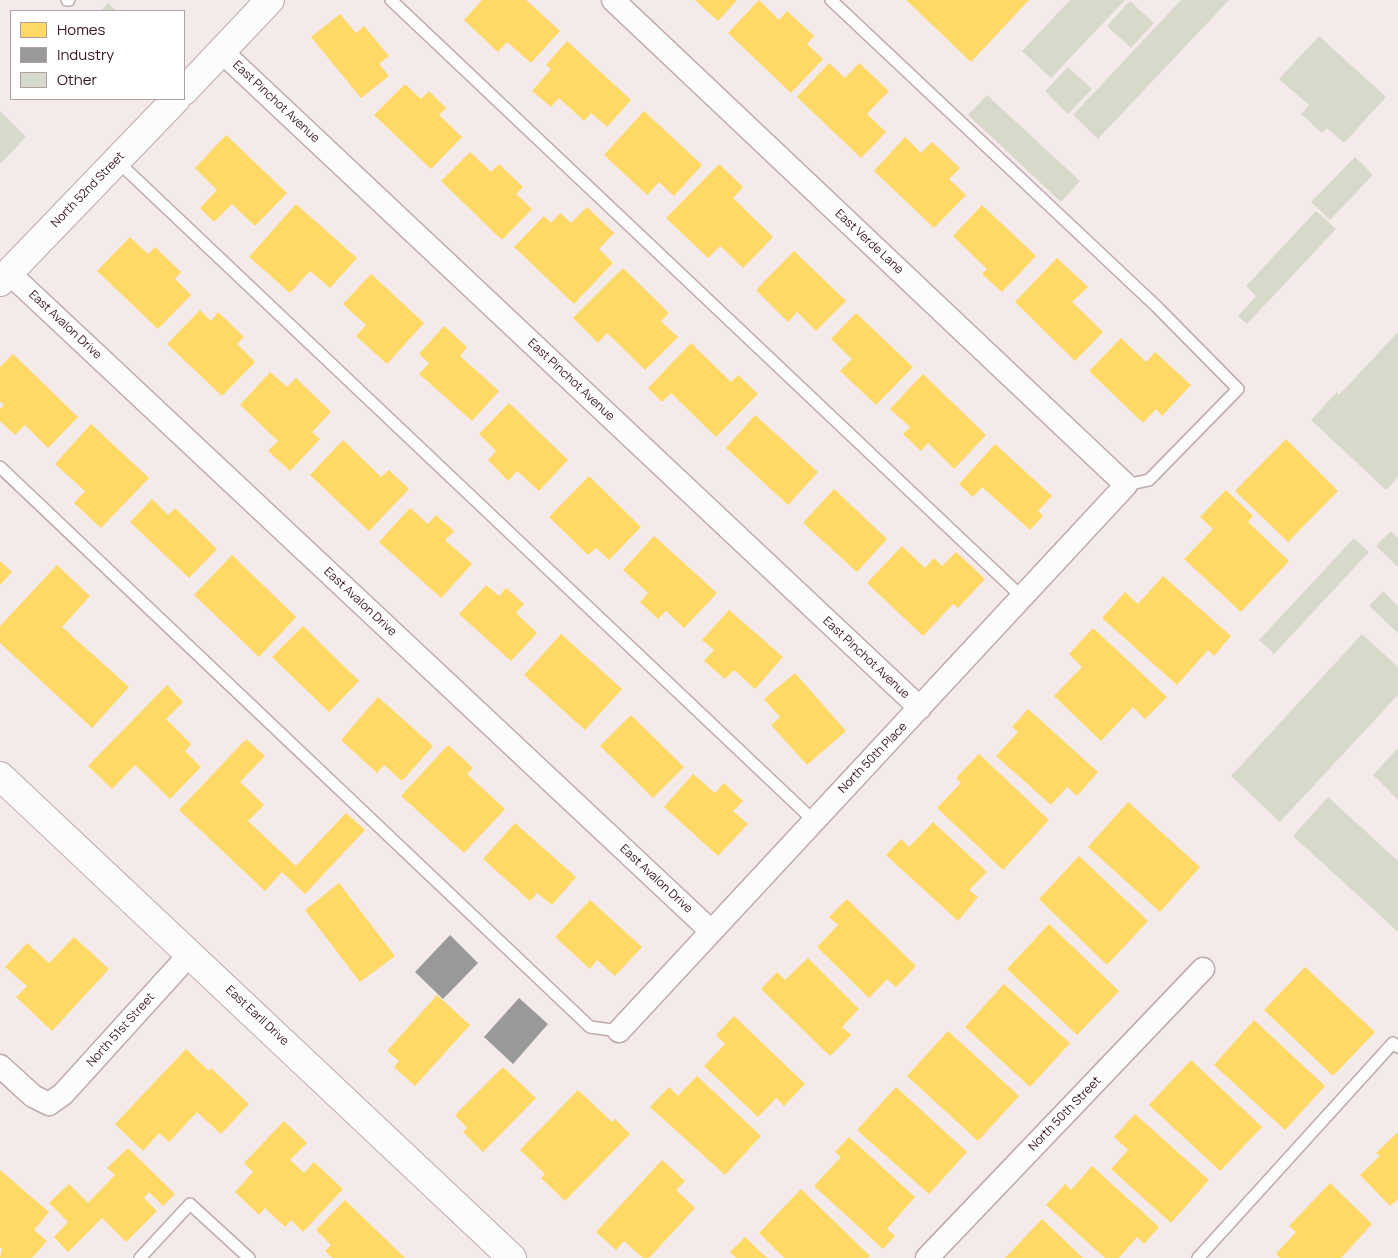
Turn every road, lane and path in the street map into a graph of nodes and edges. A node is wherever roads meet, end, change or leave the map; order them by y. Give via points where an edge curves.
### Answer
1 (270, 0) edge
2 (392, 0) edge
3 (612, 0) edge
4 (831, 0) edge
5 (222, 52) junction
6 (185, 89) edge
7 (175, 100) edge
8 (116, 160) junction
9 (3, 273) edge
10 (0, 467) edge
11 (1126, 485) junction
12 (1022, 597) junction
13 (920, 708) junction
14 (0, 776) edge
15 (814, 820) junction
16 (711, 931) junction
17 (190, 954) junction
18 (1203, 969) dead end
19 (619, 1031) joint
20 (1398, 1047) edge
21 (0, 1066) edge
22 (140, 1258) edge
23 (249, 1258) edge
24 (512, 1258) edge
25 (927, 1258) edge
26 (1198, 1258) edge

1 - 5 street
2 - 12 lane
3 - 11 street, East Verde Lane
4 - 11 lane via 1156,306 1238,389 1148,480
5 - 6 street
5 - 13 street, East Pinchot Avenue
7 - 8 street, North 52nd Street
8 - 9 street, North 52nd Street
8 - 15 lane
9 - 16 street, East Avalon Drive
10 - 19 lane via 590,1027
11 - 12 street, North 50th Place
12 - 13 street, North 50th Place
13 - 15 street, North 50th Place
14 - 17 street, East Earll Drive
15 - 16 street, North 50th Place
16 - 19 street, North 50th Place
17 - 21 street, North 51st Street via 63,1094 49,1104 33,1096
17 - 24 street, East Earll Drive
18 - 25 street, North 50th Street
20 - 26 lane via 1393,1043
22 - 23 lane via 190,1204

